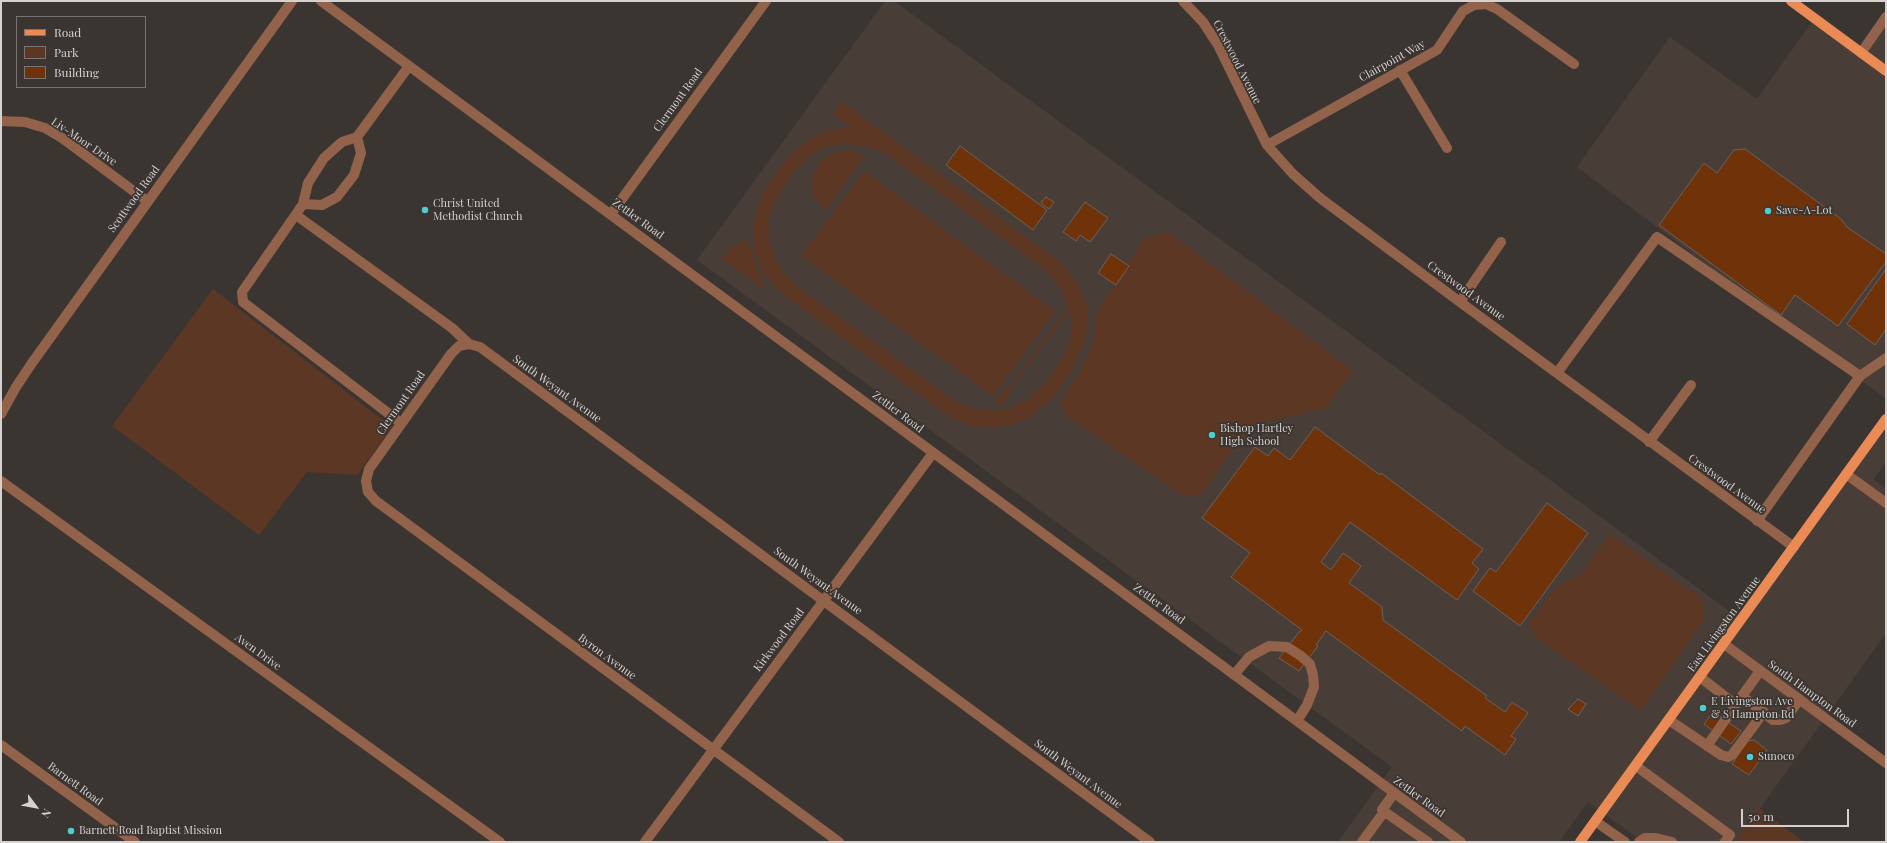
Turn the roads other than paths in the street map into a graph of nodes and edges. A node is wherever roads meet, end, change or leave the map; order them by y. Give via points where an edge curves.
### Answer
1 (292, 1) edge
2 (321, 1) edge
3 (766, 1) edge
4 (1183, 1) edge
5 (1791, 1) edge
6 (1886, 17) edge
7 (1861, 52) junction
8 (1574, 64) dead end
9 (409, 66) junction
10 (1400, 70) junction
11 (1886, 72) edge
12 (1, 121) edge
13 (357, 137) junction
14 (1267, 145) junction
15 (1447, 148) dead end
16 (147, 201) junction
17 (303, 204) junction
18 (611, 214) junction
19 (296, 215) junction
20 (1502, 242) dead end
21 (1460, 302) junction
22 (469, 344) junction
23 (1886, 358) edge
24 (1557, 373) junction
25 (1860, 376) junction
26 (1690, 385) dead end
27 (1, 414) edge
28 (1886, 419) edge
29 (402, 423) junction
30 (1649, 442) junction
31 (933, 453) junction
32 (1846, 474) junction
33 (1, 481) edge
34 (366, 486) joint
35 (1886, 503) edge
36 (1757, 521) junction
37 (1794, 548) junction
38 (824, 600) junction
39 (1724, 644) junction
40 (1760, 672) junction
41 (1234, 675) junction
42 (1700, 677) junction
43 (1799, 700) junction
44 (1739, 701) junction
45 (1764, 712) junction
46 (1668, 720) junction
47 (1297, 721) junction
48 (1, 745) edge
49 (1707, 746) junction
50 (713, 749) junction
51 (1886, 763) edge
52 (1636, 766) junction
53 (1394, 793) junction
54 (1384, 812) junction
55 (1596, 821) junction
56 (135, 842) edge
57 (500, 842) edge
58 (645, 842) edge
59 (839, 842) edge
60 (1150, 842) edge
61 (1362, 842) edge
62 (1428, 842) edge
63 (1461, 842) edge
64 (1580, 842) edge
65 (1625, 842) edge
66 (1639, 842) edge
67 (1672, 842) edge
68 (1725, 842) edge

1 - 16 street, Scottwood Road
2 - 9 street, Zettler Road
3 - 18 street, Clermont Road
4 - 14 street, Crestwood Avenue via 1203,22 1218,45
5 - 7 main road
6 - 7 street
7 - 11 main road
8 - 10 street, Clairpoint Way via 1497,9 1486,4 1474,5 1463,11 1437,50
9 - 13 street
9 - 18 street, Zettler Road
10 - 14 street, Clairpoint Way
10 - 15 street
12 - 16 street, Liv-Moor Drive via 25,122 45,128
13 - 17 street via 342,142 324,158 308,183
13 - 17 street via 361,153 354,175 337,197 322,205
14 - 21 street, Crestwood Avenue via 1293,174 1320,198
16 - 27 street, Scottwood Road via 32,363
17 - 19 street
18 - 31 street, Zettler Road
19 - 22 street, South Weyant Avenue via 452,328
19 - 29 street via 242,292 243,302
20 - 21 street
21 - 24 street, Crestwood Avenue
22 - 29 street, Clermont Road via 459,346 451,354
22 - 38 street, South Weyant Avenue via 480,347
23 - 25 street
24 - 25 street via 1656,237
24 - 30 street, Crestwood Avenue
25 - 36 street
26 - 30 street
28 - 32 main road, East Livingston Avenue
29 - 34 street, Clermont Road via 370,469
30 - 36 street, Crestwood Avenue
31 - 38 street, Kirkwood Road
31 - 41 street, Zettler Road
32 - 35 street
32 - 37 main road, East Livingston Avenue
33 - 57 street, Aven Drive
34 - 50 street, Byron Avenue via 376,501
36 - 37 street, Crestwood Avenue
37 - 39 main road, East Livingston Avenue
38 - 50 street, Kirkwood Road
38 - 60 street, South Weyant Avenue
39 - 40 street, South Hampton Road
39 - 42 main road, East Livingston Avenue
40 - 43 street, South Hampton Road
40 - 44 street
41 - 47 street, Zettler Road
41 - 47 street via 1249,657 1269,646 1287,647 1301,656 1310,664 1314,687
42 - 44 street
42 - 46 main road, East Livingston Avenue
43 - 45 street via 1786,718 1773,720
43 - 51 street, South Hampton Road
44 - 45 street
44 - 49 street
45 - 49 street via 1732,755 1721,756
46 - 49 street
46 - 52 main road, East Livingston Avenue
47 - 53 street, Zettler Road
48 - 56 street, Barnett Road
50 - 58 street, Kirkwood Road
50 - 59 street, Byron Avenue
52 - 55 main road, East Livingston Avenue
52 - 68 street via 1730,835
53 - 54 street via 1382,810
53 - 63 street, Zettler Road
54 - 61 street
54 - 62 street
55 - 64 main road, East Livingston Avenue
55 - 65 street
66 - 67 street via 1645,838

